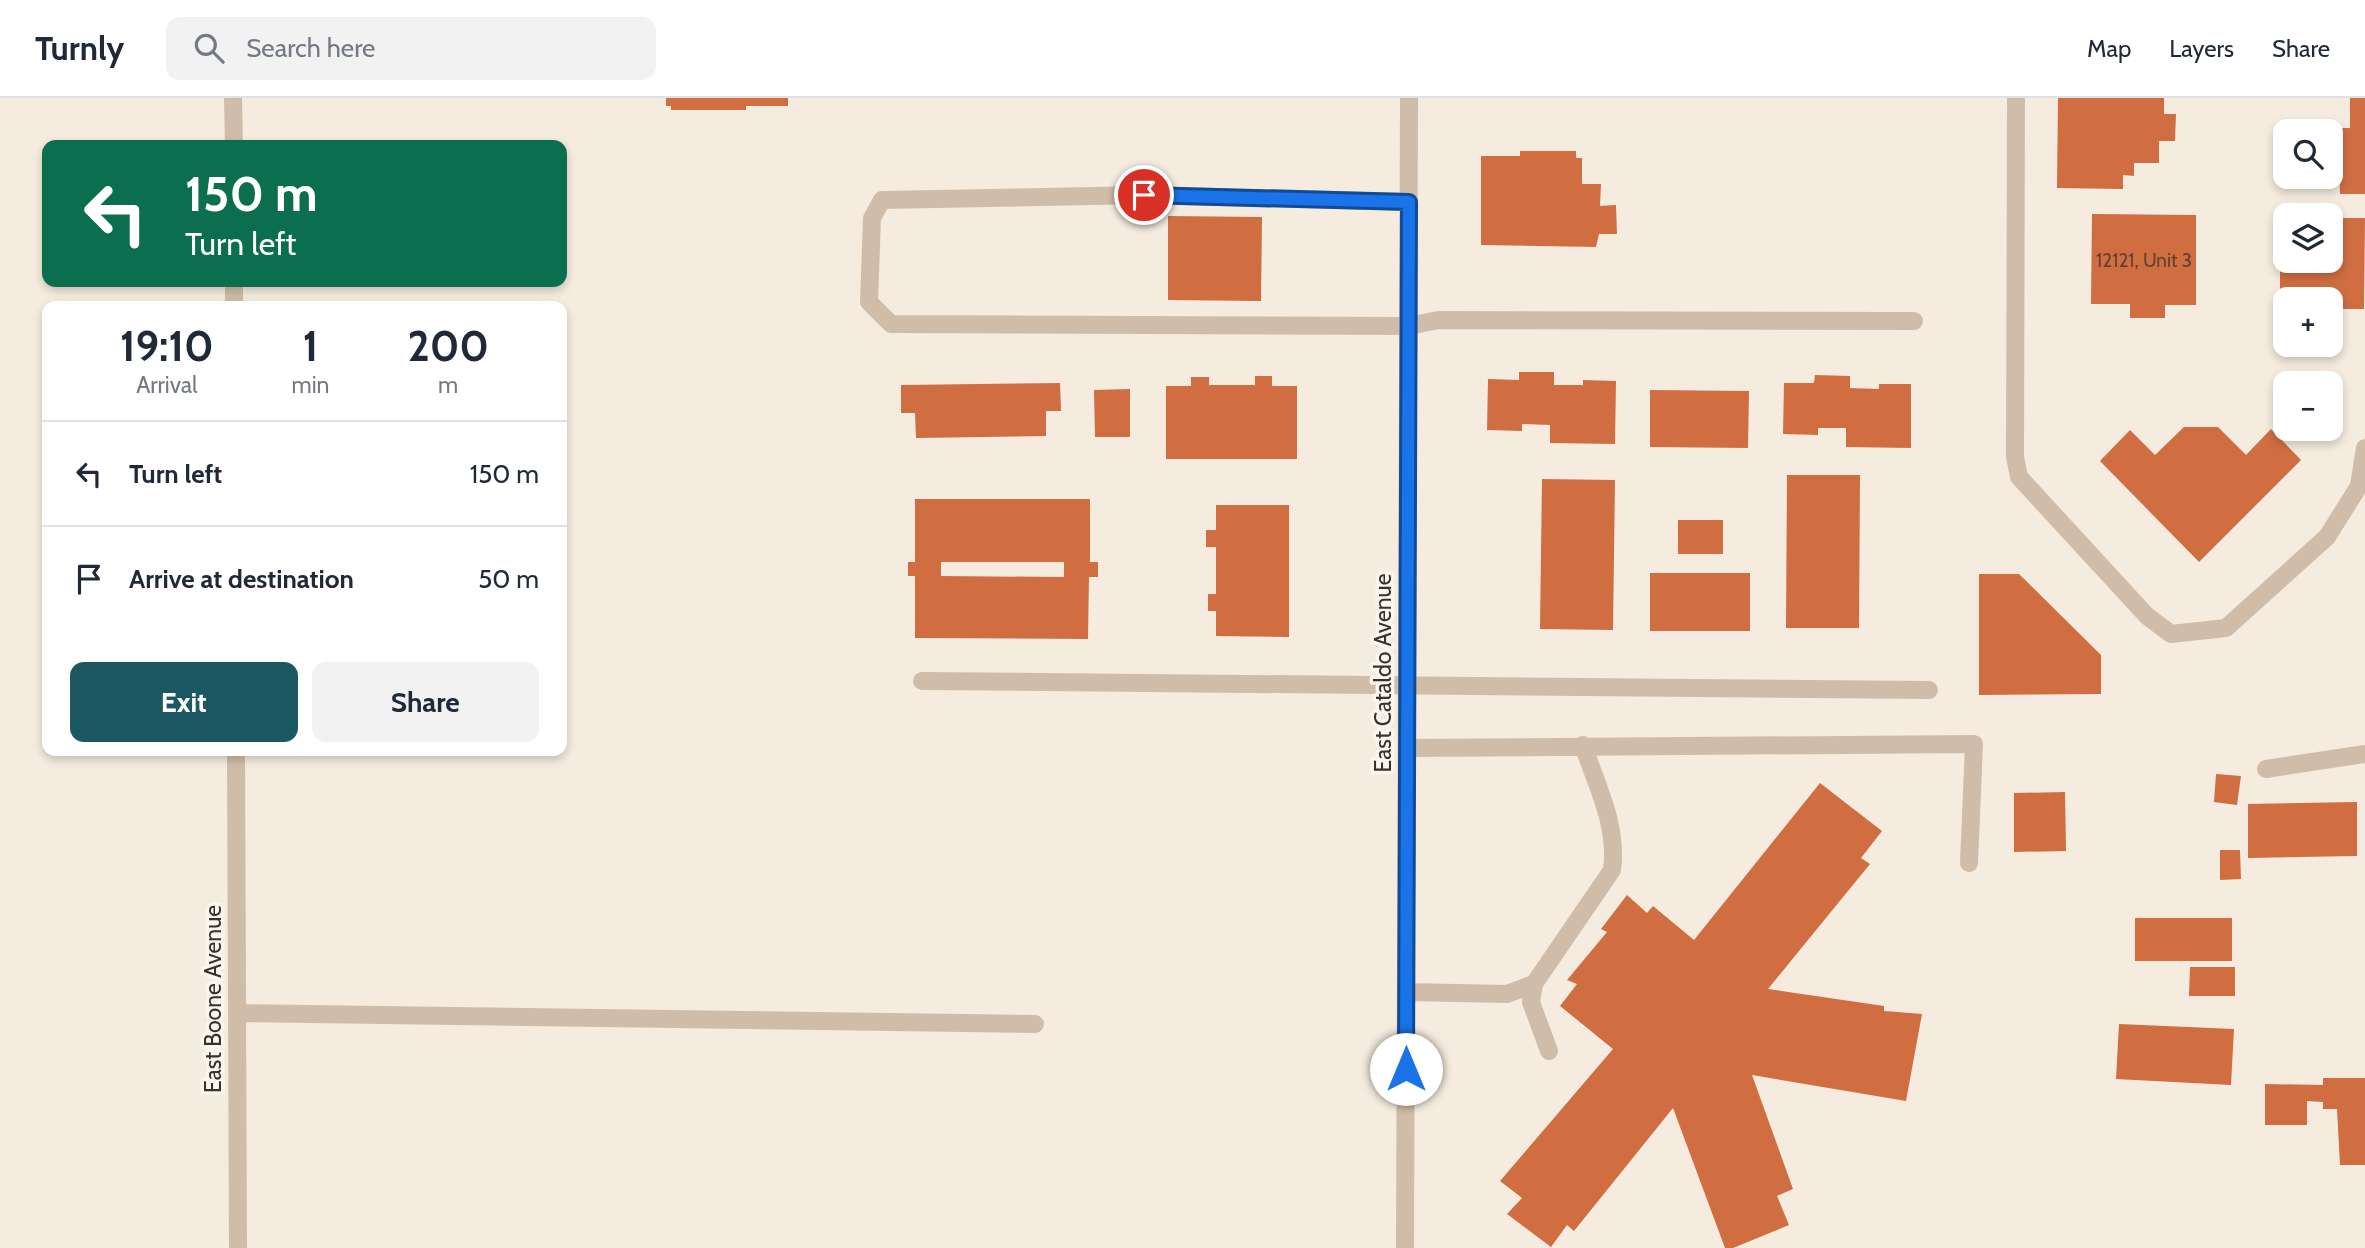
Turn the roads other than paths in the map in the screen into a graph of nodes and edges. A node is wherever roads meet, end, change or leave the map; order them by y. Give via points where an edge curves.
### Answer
1 (233, 98) edge
2 (1409, 98) edge
3 (2016, 98) edge
4 (234, 140) edge
5 (1409, 202) junction
6 (1914, 321) dead end
7 (1409, 326) junction
8 (2365, 448) edge
9 (922, 681) dead end
10 (1408, 683) junction
11 (1929, 690) dead end
12 (1583, 745) junction
13 (1407, 748) junction
14 (2365, 754) edge
15 (236, 756) edge
16 (2266, 769) dead end
17 (1969, 863) dead end
18 (1534, 984) junction
19 (1406, 992) junction
20 (237, 1013) junction
21 (1035, 1024) dead end
22 (1549, 1051) dead end
23 (239, 1248) edge
24 (1405, 1248) edge

1 - 4 street
2 - 5 street, East Cataldo Avenue
3 - 8 street via 2015,457 2019,477 2147,616 2171,635 2226,628 2327,537 2359,486
5 - 7 street, East Cataldo Avenue
5 - 7 street via 1144,195 882,201 872,218 868,256 869,302 891,324
6 - 7 street via 1438,320
7 - 10 street, East Cataldo Avenue
9 - 10 street
10 - 11 street
10 - 13 street, East Cataldo Avenue
12 - 13 street
12 - 17 street via 1974,744
12 - 18 street via 1612,827 1612,870
13 - 19 street, East Cataldo Avenue
14 - 16 street
15 - 20 street, East Boone Avenue
18 - 19 street via 1507,994
18 - 22 street via 1531,1002
19 - 24 street, East Cataldo Avenue
20 - 21 street
20 - 23 street, East Boone Avenue

